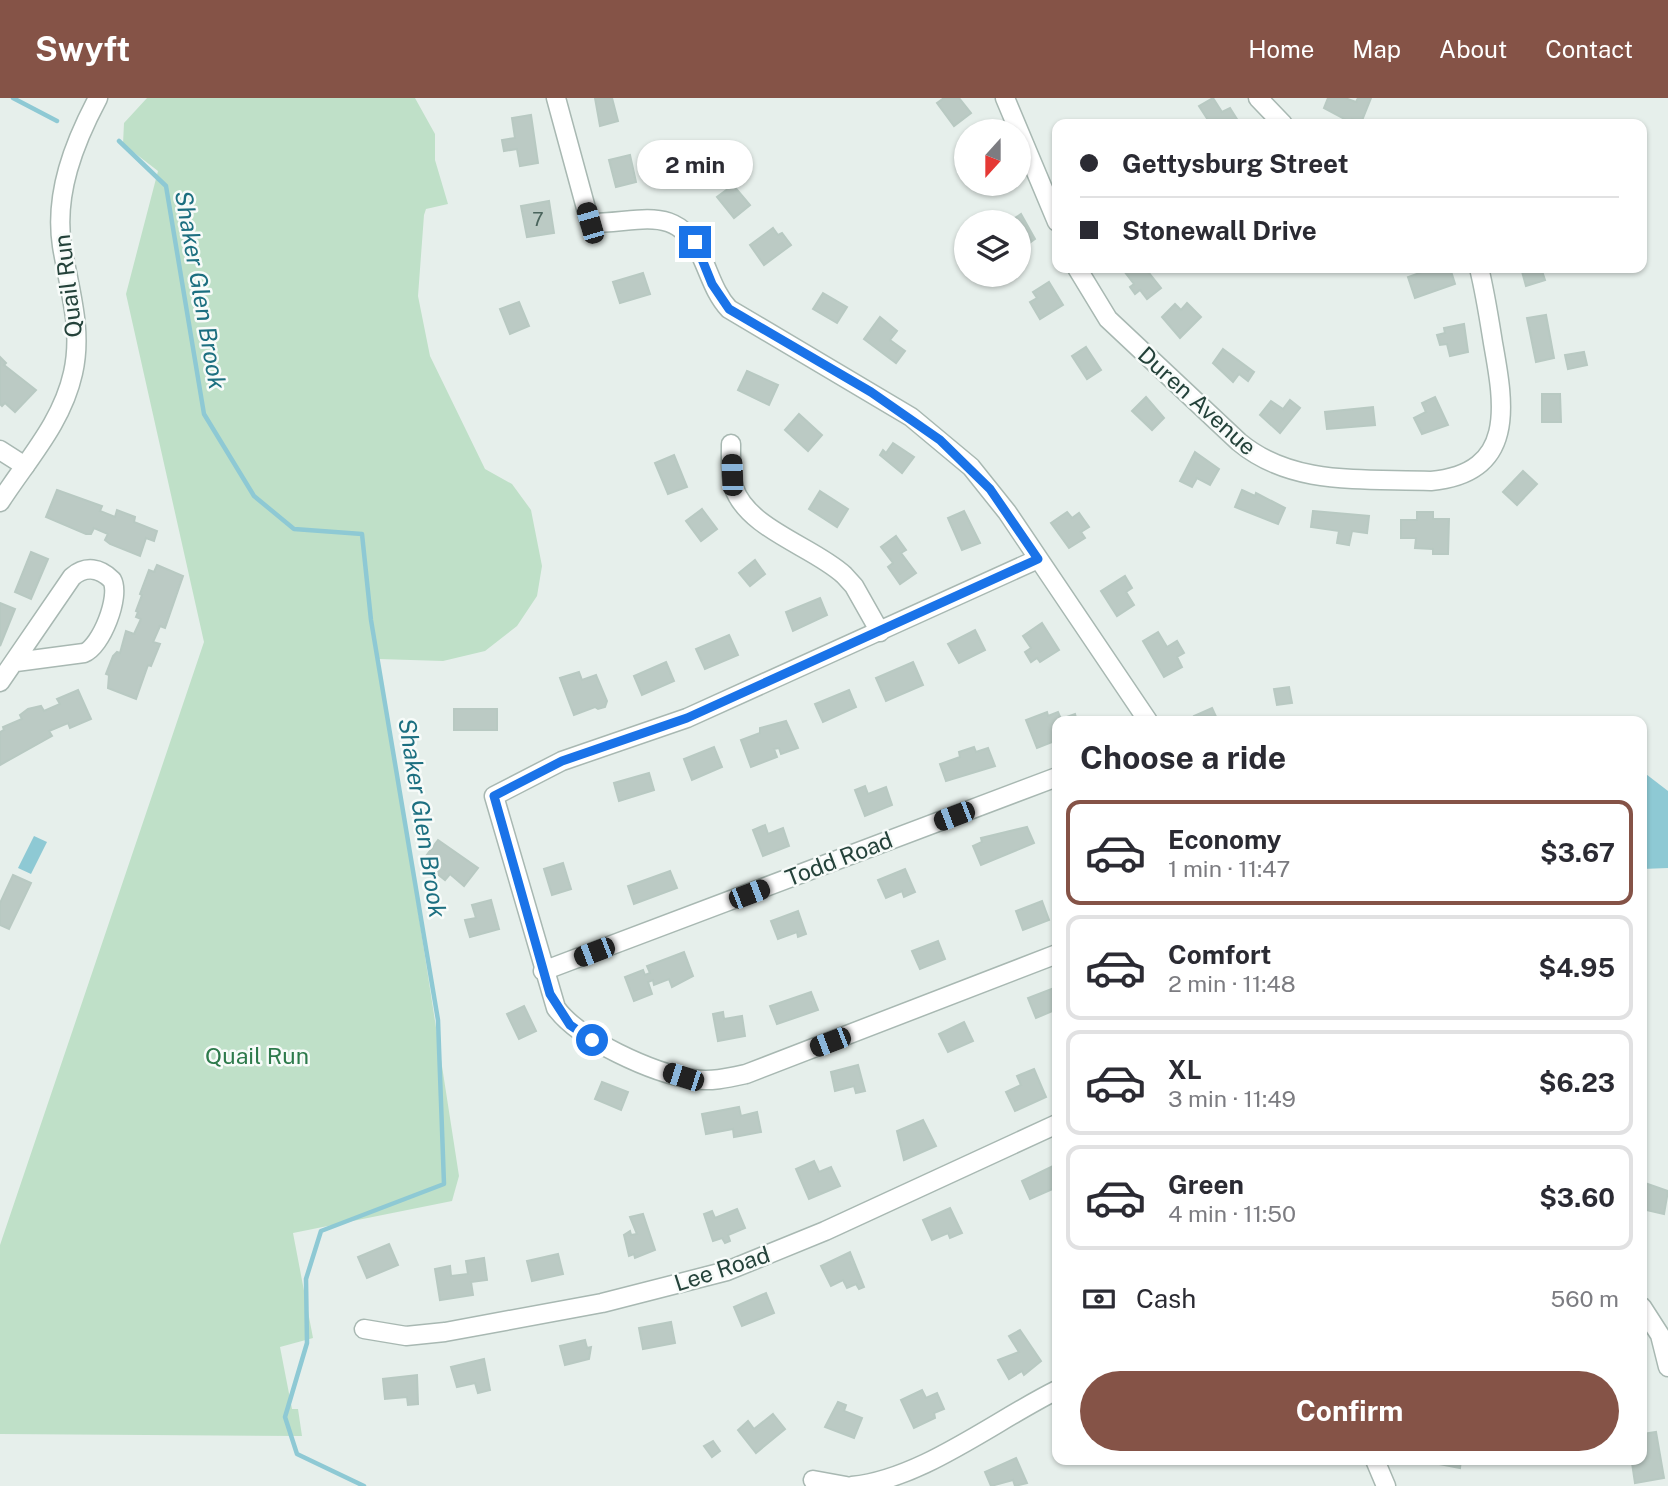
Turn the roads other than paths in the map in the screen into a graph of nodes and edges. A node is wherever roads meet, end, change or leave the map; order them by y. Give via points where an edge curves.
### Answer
1 (98, 98) edge
2 (556, 98) edge
3 (1005, 98) edge
4 (1258, 98) edge
5 (1278, 119) edge
6 (1052, 210) edge
7 (1080, 273) edge
8 (1480, 273) edge
9 (731, 444) dead end
10 (0, 450) edge
11 (25, 466) junction
12 (0, 502) edge
13 (1038, 559) junction
14 (880, 632) junction
15 (16, 662) junction
16 (0, 682) edge
17 (1145, 716) edge
18 (1052, 778) edge
19 (1052, 956) edge
20 (543, 971) junction
21 (1052, 1126) edge
22 (1647, 1315) edge
23 (365, 1329) dead end
24 (1668, 1367) edge
25 (1052, 1393) edge
26 (1378, 1465) edge
27 (813, 1480) dead end
28 (846, 1486) edge
29 (852, 1486) edge
30 (1386, 1486) edge

1 - 11 street, Quail Run via 73,153 60,212 76,321 74,370 57,419
2 - 13 street via 590,223 655,219 668,220 685,230 729,309 871,392 940,440 990,489
3 - 6 street
4 - 5 street
7 - 8 street, Duren Avenue via 1108,319 1262,460 1310,476 1431,481 1475,466 1490,450 1501,427 1503,393
9 - 14 street via 733,481 742,502 768,526 844,575
10 - 11 street
11 - 12 street, Quail Run
13 - 14 street
13 - 17 street
14 - 20 street via 687,718 562,761 494,796
15 - 15 street via 93,648 116,595 112,580 96,570 78,571
15 - 16 street
18 - 20 street, Todd Road
19 - 20 street via 779,1062 716,1080 670,1073 581,1033 556,1008
21 - 23 street, Lee Road via 727,1271 602,1303 445,1332 410,1336
22 - 24 street via 1660,1335
25 - 29 street via 908,1470
26 - 30 street
27 - 28 street

